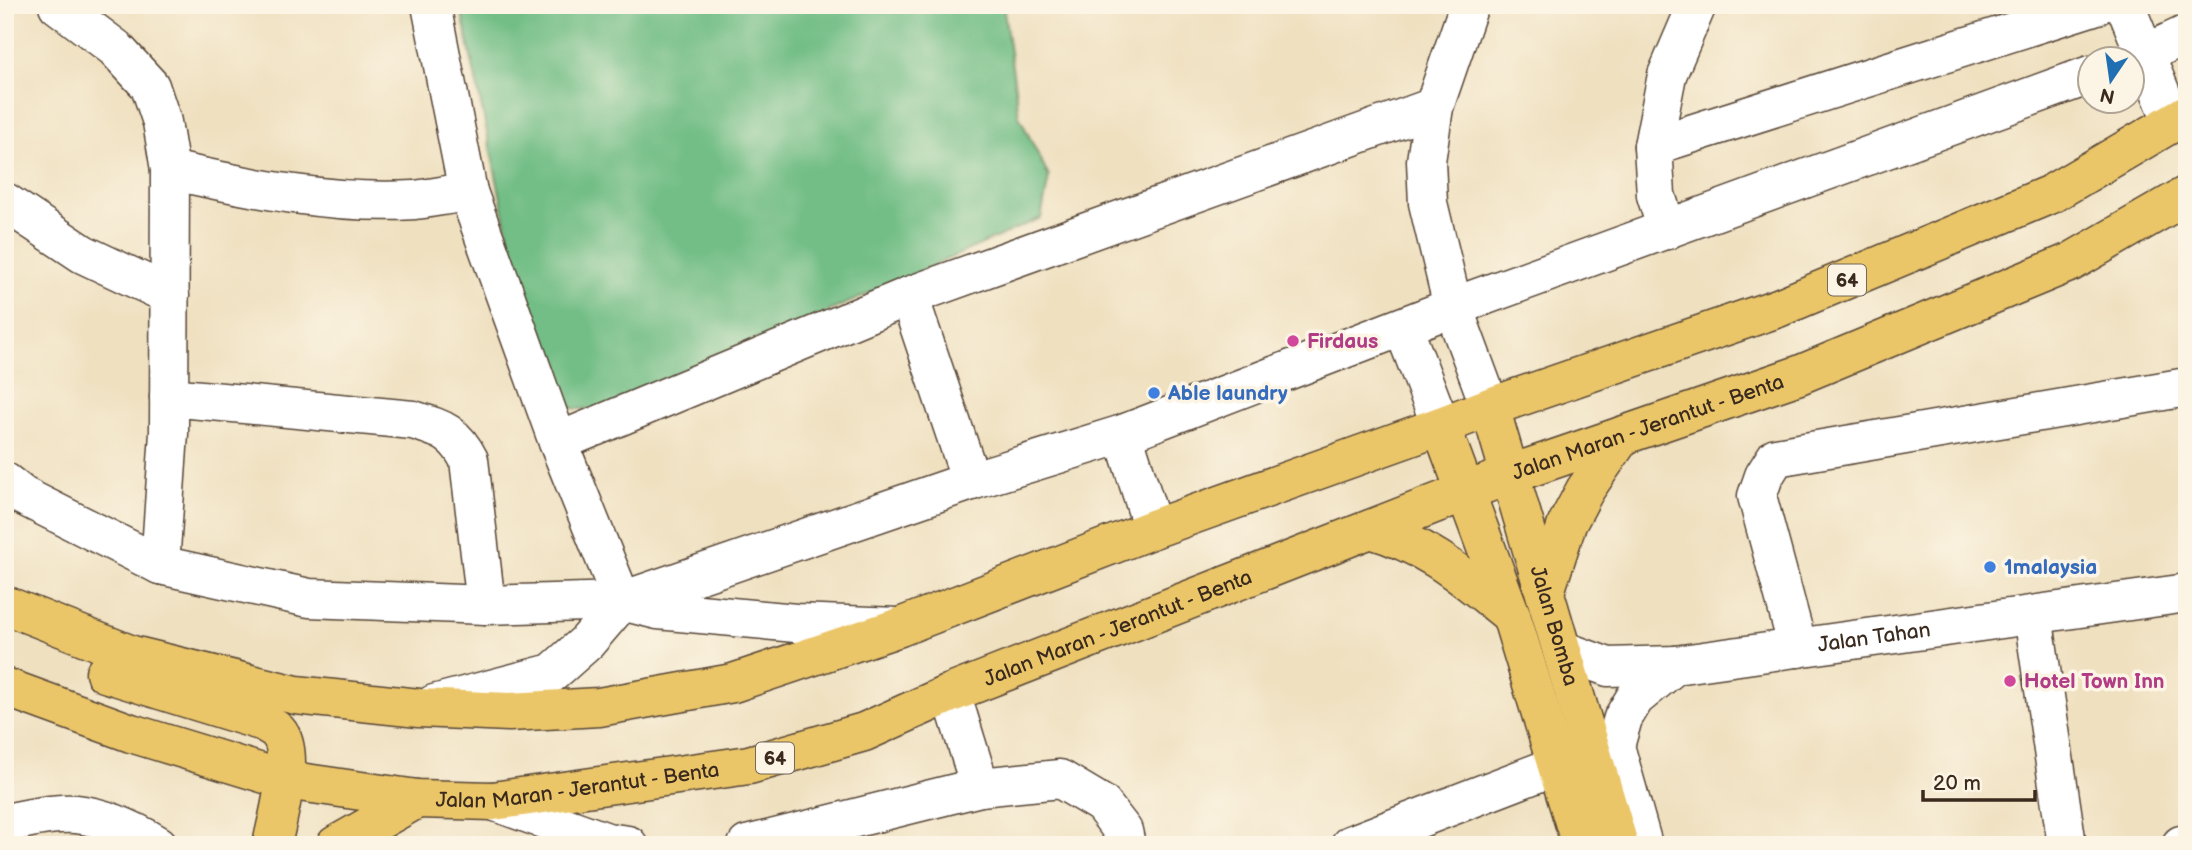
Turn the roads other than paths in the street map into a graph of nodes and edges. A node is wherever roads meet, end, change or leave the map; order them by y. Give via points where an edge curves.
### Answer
1 (58, 5) edge
2 (431, 5) edge
3 (1469, 5) edge
4 (1697, 5) edge
5 (2096, 5) edge
6 (2125, 5) edge
7 (2187, 34) edge
8 (2135, 46) edge
9 (2146, 54) edge
10 (2146, 68) edge
11 (2076, 80) edge
12 (1434, 107) junction
13 (2182, 111) edge
14 (1653, 146) junction
15 (170, 170) junction
16 (468, 192) junction
17 (2187, 195) edge
18 (5, 202) edge
19 (1667, 230) junction
20 (170, 295) junction
21 (909, 296) junction
22 (1453, 307) junction
23 (1403, 327) junction
24 (2187, 387) edge
25 (169, 397) junction
26 (1490, 407) junction
27 (1441, 426) junction
28 (1122, 434) junction
29 (1622, 436) junction
30 (558, 442) junction
31 (1511, 474) junction
32 (971, 481) junction
33 (5, 482) edge
34 (1466, 492) junction
35 (1371, 528) junction
36 (1153, 529) junction
37 (160, 565) junction
38 (1545, 592) junction
39 (2187, 593) edge
40 (622, 601) junction
41 (5, 605) edge
42 (486, 605) junction
43 (1511, 615) junction
44 (2033, 615) junction
45 (59, 626) junction
46 (900, 627) junction
47 (1798, 648) junction
48 (1562, 650) junction
49 (1675, 665) junction
50 (5, 687) edge
51 (951, 693) junction
52 (419, 708) junction
53 (1558, 765) junction
54 (285, 780) junction
55 (980, 787) junction
56 (416, 799) junction
57 (494, 801) junction
58 (5, 823) edge
59 (614, 844) edge
60 (2187, 844) edge
61 (158, 845) edge
62 (272, 845) edge
63 (336, 845) edge
64 (747, 845) edge
65 (1126, 845) edge
66 (1350, 845) edge
67 (1581, 845) edge
68 (1619, 845) edge
69 (1643, 845) edge
70 (2067, 845) edge
71 (2181, 845) edge

1 - 15 street via 115,48 150,86
2 - 16 street
3 - 12 street
4 - 14 street via 1667,75
5 - 14 street
6 - 8 street
7 - 9 street
10 - 13 street
11 - 19 street
12 - 21 street
12 - 22 street via 1426,161 1428,203
13 - 26 main road, 64 via 2051,194 1803,298
14 - 19 street via 1656,195
15 - 16 street via 245,187 339,199 415,200
15 - 20 street
16 - 30 street
17 - 29 main road, Jalan Maran - Jerantut - Benta / 64 via 2071,262 1799,375
18 - 20 street via 83,254
19 - 22 street
20 - 25 street
21 - 30 street
21 - 32 street
22 - 23 street
22 - 26 street
23 - 27 street
23 - 28 street
24 - 47 street via 1776,457 1757,496
25 - 37 street
25 - 42 street via 413,420 441,428 460,442 469,460
26 - 27 main road, 64
26 - 31 main road, Jalan Bomba
27 - 34 main road, Jalan Bomba
27 - 36 main road, 64
28 - 32 street
28 - 36 street
29 - 31 main road, Jalan Maran - Jerantut - Benta / 64
29 - 38 main road via 1567,524
30 - 40 street
31 - 34 main road, Jalan Maran - Jerantut - Benta / 64
31 - 38 main road, Jalan Bomba
32 - 40 street
33 - 37 street via 23,496
34 - 35 main road, Jalan Maran - Jerantut - Benta / 64
34 - 43 main road, Jalan Bomba
35 - 43 main road via 1447,563
35 - 51 main road, Jalan Maran - Jerantut - Benta / 64
36 - 46 main road, 64
37 - 42 street via 309,598
38 - 48 main road, Jalan Bomba
39 - 44 street, Jalan Tahan
40 - 42 street
40 - 46 street via 657,610
40 - 52 street via 552,673
41 - 45 main road, 64
43 - 53 main road, Jalan Bomba
44 - 47 street, Jalan Tahan
44 - 70 street
45 - 52 main road, 64 via 132,655 284,692
45 - 54 main road via 65,646 100,671 264,722 278,732 285,745
46 - 52 main road, 64 via 733,683 613,704 509,712
47 - 49 street, Jalan Tahan
48 - 49 street, Jalan Tahan via 1608,667
48 - 68 main road, Jalan Bomba
49 - 69 street via 1635,698 1615,746
50 - 54 main road, Jalan Maran - Jerantut - Benta / 64 via 131,733
51 - 55 street
51 - 57 main road, Jalan Maran - Jerantut - Benta / 64 via 864,732 749,765
53 - 66 street
53 - 67 main road, Jalan Bomba
54 - 56 main road, Jalan Maran - Jerantut - Benta / 64
54 - 62 main road
55 - 64 street
55 - 65 street via 1060,779 1101,804 1123,831
56 - 57 main road, Jalan Maran - Jerantut - Benta / 64
56 - 63 main road
57 - 59 street
58 - 61 street via 74,814 107,821
60 - 71 street

